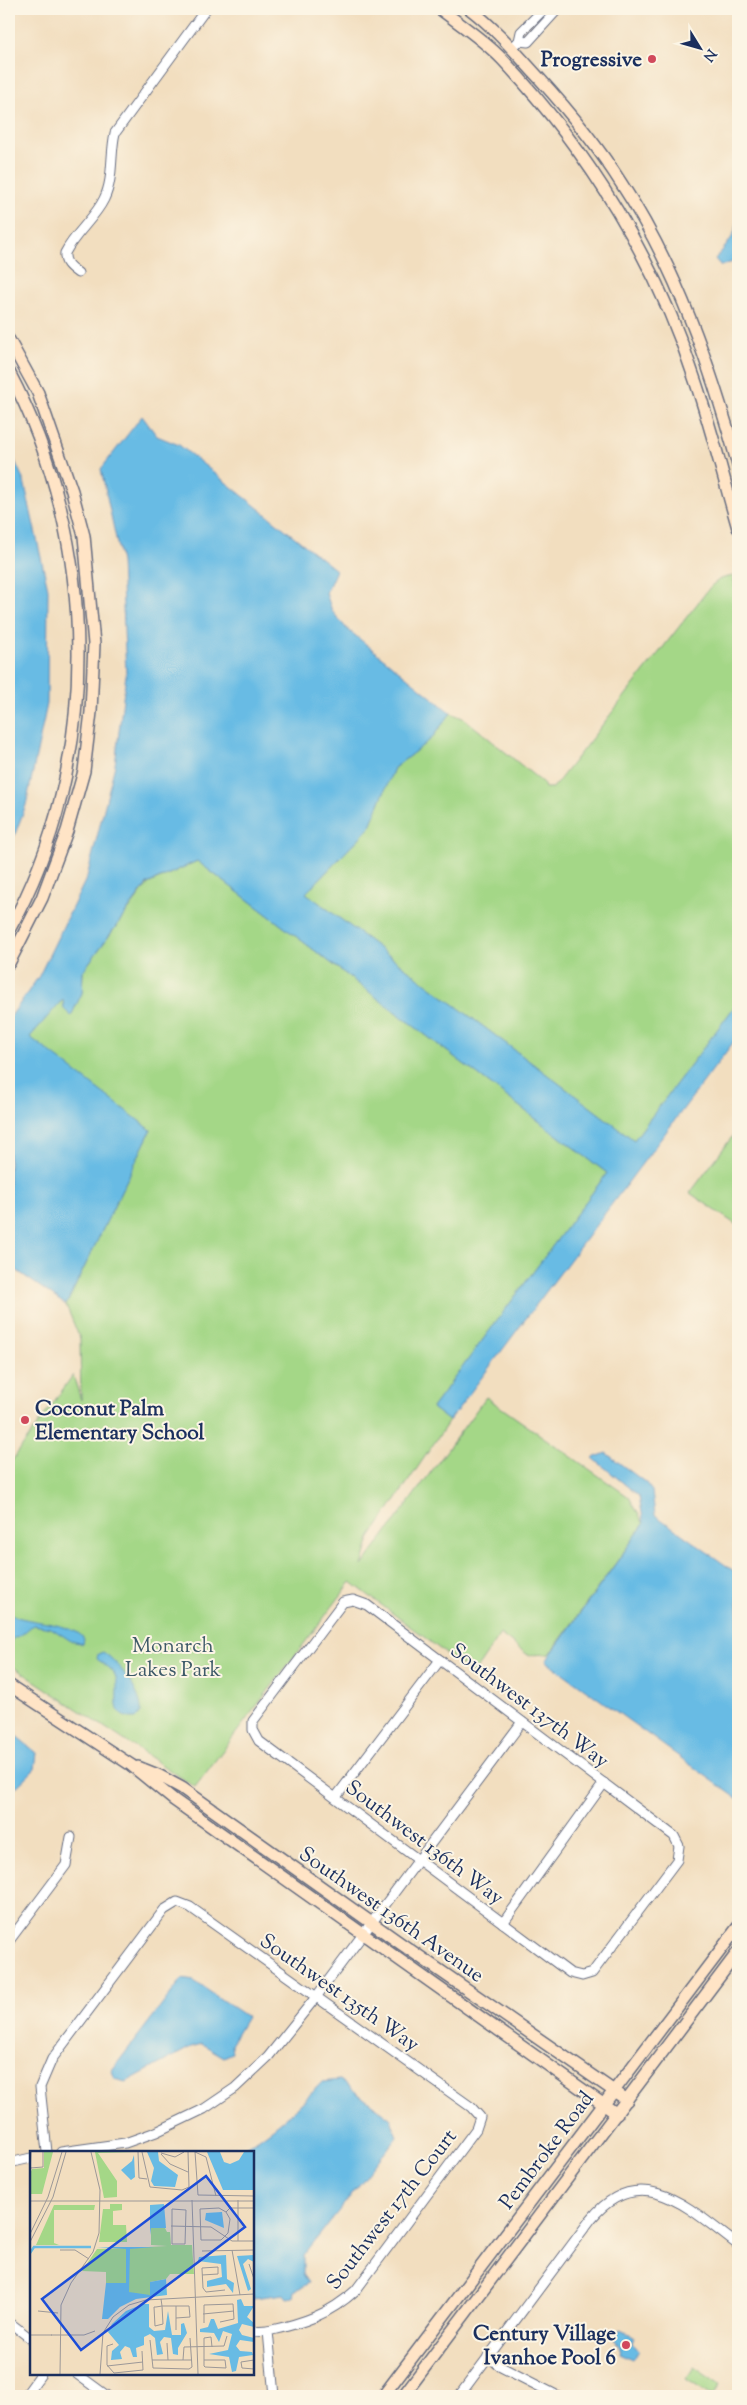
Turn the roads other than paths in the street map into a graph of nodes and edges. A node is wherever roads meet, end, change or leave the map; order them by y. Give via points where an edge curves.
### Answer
1 (206, 9) edge
2 (440, 9) edge
3 (470, 9) edge
4 (544, 9) edge
5 (558, 9) edge
6 (515, 45) junction
7 (78, 273) dead end
8 (9, 340) edge
9 (9, 372) edge
10 (738, 466) edge
11 (738, 528) edge
12 (9, 930) edge
13 (9, 942) edge
14 (9, 949) edge
15 (9, 963) edge
16 (440, 1660) junction
17 (9, 1685) edge
18 (522, 1722) junction
19 (253, 1730) joint
20 (132, 1765) junction
21 (604, 1783) junction
22 (336, 1797) junction
23 (71, 1837) dead end
24 (419, 1860) junction
25 (371, 1923) junction
26 (503, 1923) junction
27 (738, 1926) edge
28 (362, 1935) junction
29 (9, 1941) edge
30 (738, 1952) edge
31 (582, 1976) joint
32 (316, 1996) junction
33 (614, 2090) junction
34 (627, 2100) junction
35 (603, 2105) junction
36 (617, 2114) junction
37 (480, 2117) joint
38 (47, 2151) edge
39 (69, 2151) edge
40 (30, 2158) edge
41 (9, 2163) edge
42 (738, 2245) edge
43 (9, 2322) edge
44 (268, 2331) junction
45 (254, 2332) edge
46 (30, 2338) edge
47 (488, 2356) junction
48 (41, 2375) edge
49 (78, 2375) edge
50 (24, 2396) edge
51 (107, 2396) edge
52 (274, 2396) edge
53 (383, 2396) edge
54 (403, 2396) edge
55 (458, 2396) edge
56 (558, 2396) edge

1 - 7 street via 115,133 109,185 104,200 65,253 64,259
2 - 11 street via 501,58 565,133 614,204 655,279 696,382
3 - 6 street
4 - 6 street via 520,32
5 - 6 street via 528,42
6 - 10 street via 575,118 622,183 664,260 712,378
8 - 15 street via 38,393 72,492 84,536 94,644 84,771 67,831 42,898
9 - 12 street via 24,402 57,494 74,579 78,645 75,713 67,769 53,828
13 - 14 street
16 - 18 street, Southwest 137th Way
16 - 19 street, Southwest 137th Way via 367,1605 353,1600 343,1602 253,1721
16 - 22 street
17 - 20 street, Southwest 136th Avenue
18 - 21 street, Southwest 137th Way
18 - 24 street
19 - 22 street, Southwest 136th Way via 259,1741
20 - 25 street, Southwest 136th Avenue via 182,1788
20 - 28 street, Southwest 136th Avenue via 174,1800
21 - 26 street
21 - 31 street, Southwest 137th Way via 674,1836 679,1846 677,1860 667,1874 592,1972
22 - 24 street, Southwest 136th Way
23 - 29 street via 66,1865
24 - 25 street
24 - 26 street, Southwest 136th Way
25 - 28 street
25 - 33 street, Southwest 136th Avenue
26 - 31 street, Southwest 136th Way via 570,1973
27 - 33 street, Pembroke Road
28 - 32 street
28 - 35 street, Southwest 136th Avenue
30 - 34 street, Pembroke Road
32 - 37 street, Southwest 135th Way via 471,2107
32 - 38 street, Southwest 135th Way via 190,1907 177,1902 164,1910 52,2059 40,2087
32 - 39 street via 268,2057 235,2088 204,2109 124,2144
33 - 34 street, Southwest 136th Avenue
33 - 35 street, Pembroke Road
34 - 36 street, Pembroke Road
35 - 36 street, Southwest 136th Avenue
35 - 53 street, Pembroke Road
36 - 54 street, Pembroke Road
37 - 44 street, Southwest 17th Court via 476,2129 356,2290 339,2305 303,2323
40 - 41 street
42 - 47 street via 674,2198 655,2192 634,2191 611,2199 597,2211
43 - 46 street
44 - 45 street, Southwest 17th Court
44 - 52 street
47 - 55 street
47 - 56 street via 507,2370
48 - 50 street
49 - 51 street

